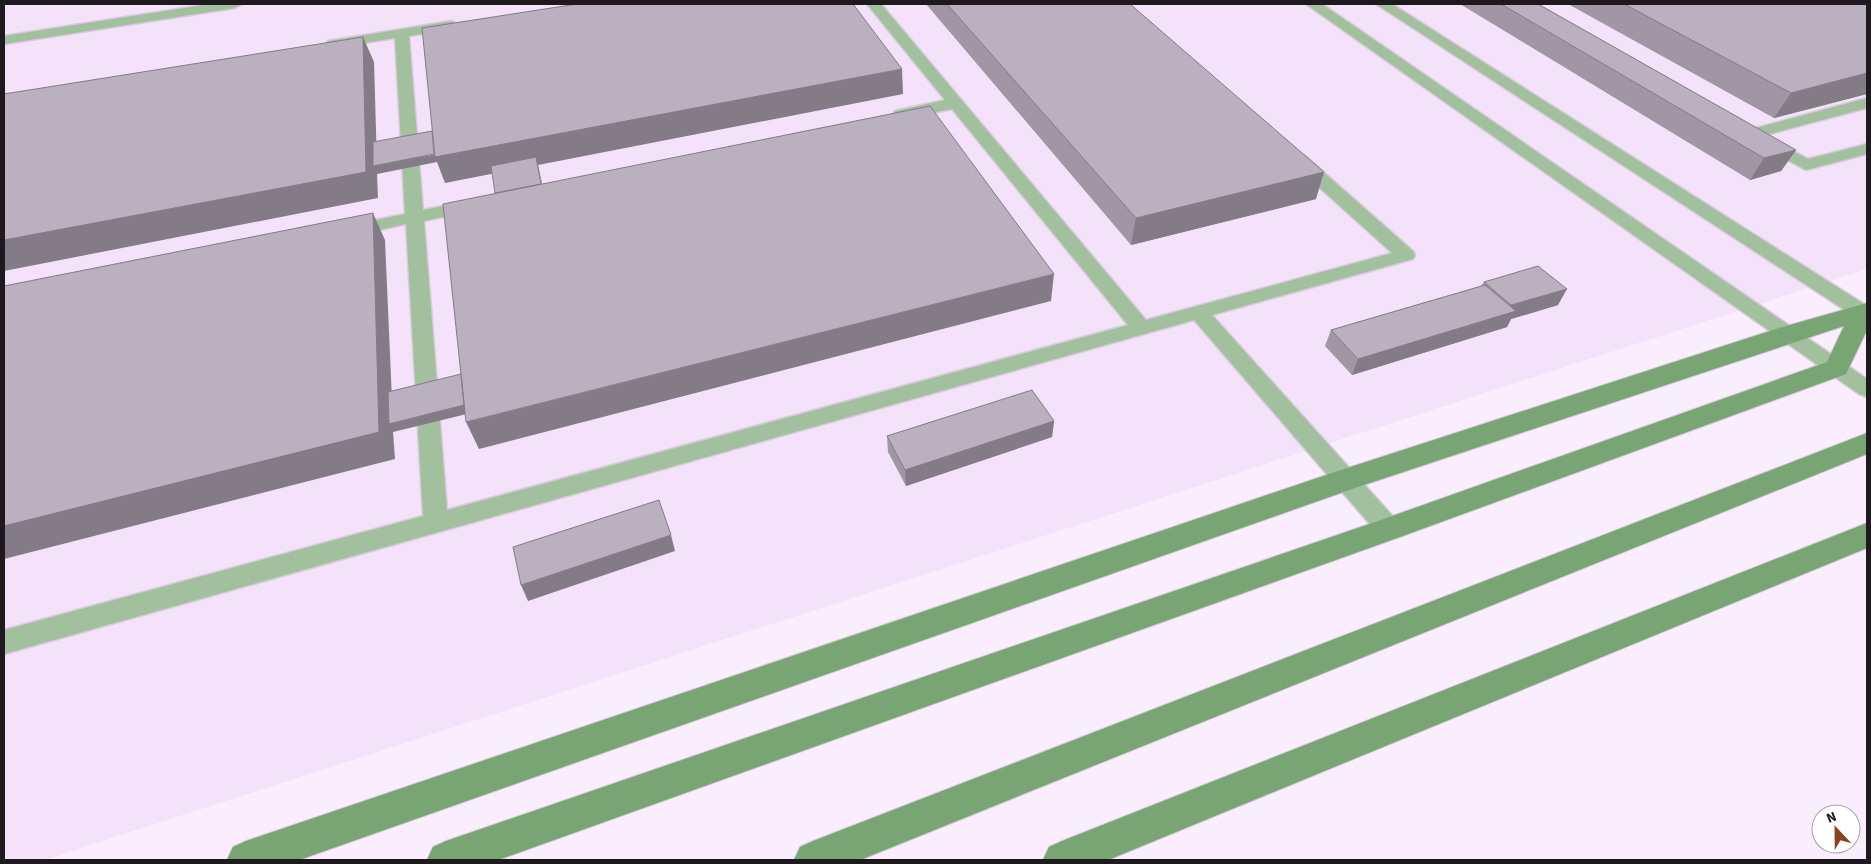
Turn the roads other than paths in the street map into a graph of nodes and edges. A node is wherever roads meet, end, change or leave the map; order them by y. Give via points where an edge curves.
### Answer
1 (235, 4) edge
2 (874, 4) edge
3 (1313, 4) edge
4 (1384, 4) edge
5 (469, 22) edge
6 (402, 33) junction
7 (4, 40) edge
8 (315, 47) edge
9 (956, 103) junction
10 (1867, 103) edge
11 (888, 117) edge
12 (1734, 124) edge
13 (1751, 134) junction
14 (1287, 149) edge
15 (1867, 149) edge
16 (492, 202) edge
17 (414, 218) junction
18 (326, 236) edge
19 (1198, 312) junction
20 (1866, 313) edge
21 (1142, 328) junction
22 (1788, 334) junction
23 (1837, 368) junction
24 (1867, 389) edge
25 (1867, 443) edge
26 (1345, 480) junction
27 (436, 524) junction
28 (1389, 529) junction
29 (1867, 535) edge
30 (4, 642) edge
31 (246, 860) edge
32 (446, 860) edge
33 (813, 860) edge
34 (1062, 860) edge

1 - 7 lane
2 - 9 lane
3 - 22 lane
4 - 20 lane
5 - 6 lane
6 - 8 lane
6 - 17 lane
9 - 11 lane
9 - 21 lane
10 - 13 lane
12 - 13 lane
13 - 15 lane via 1806,165
14 - 19 lane via 1406,255
16 - 17 lane
17 - 18 lane
17 - 27 lane
19 - 21 lane
19 - 26 lane
20 - 22 street
20 - 23 street
21 - 27 lane
22 - 23 lane
22 - 26 street
23 - 24 lane
23 - 28 street
25 - 33 street
26 - 28 lane
26 - 31 street
27 - 30 lane
28 - 32 street
29 - 34 street

